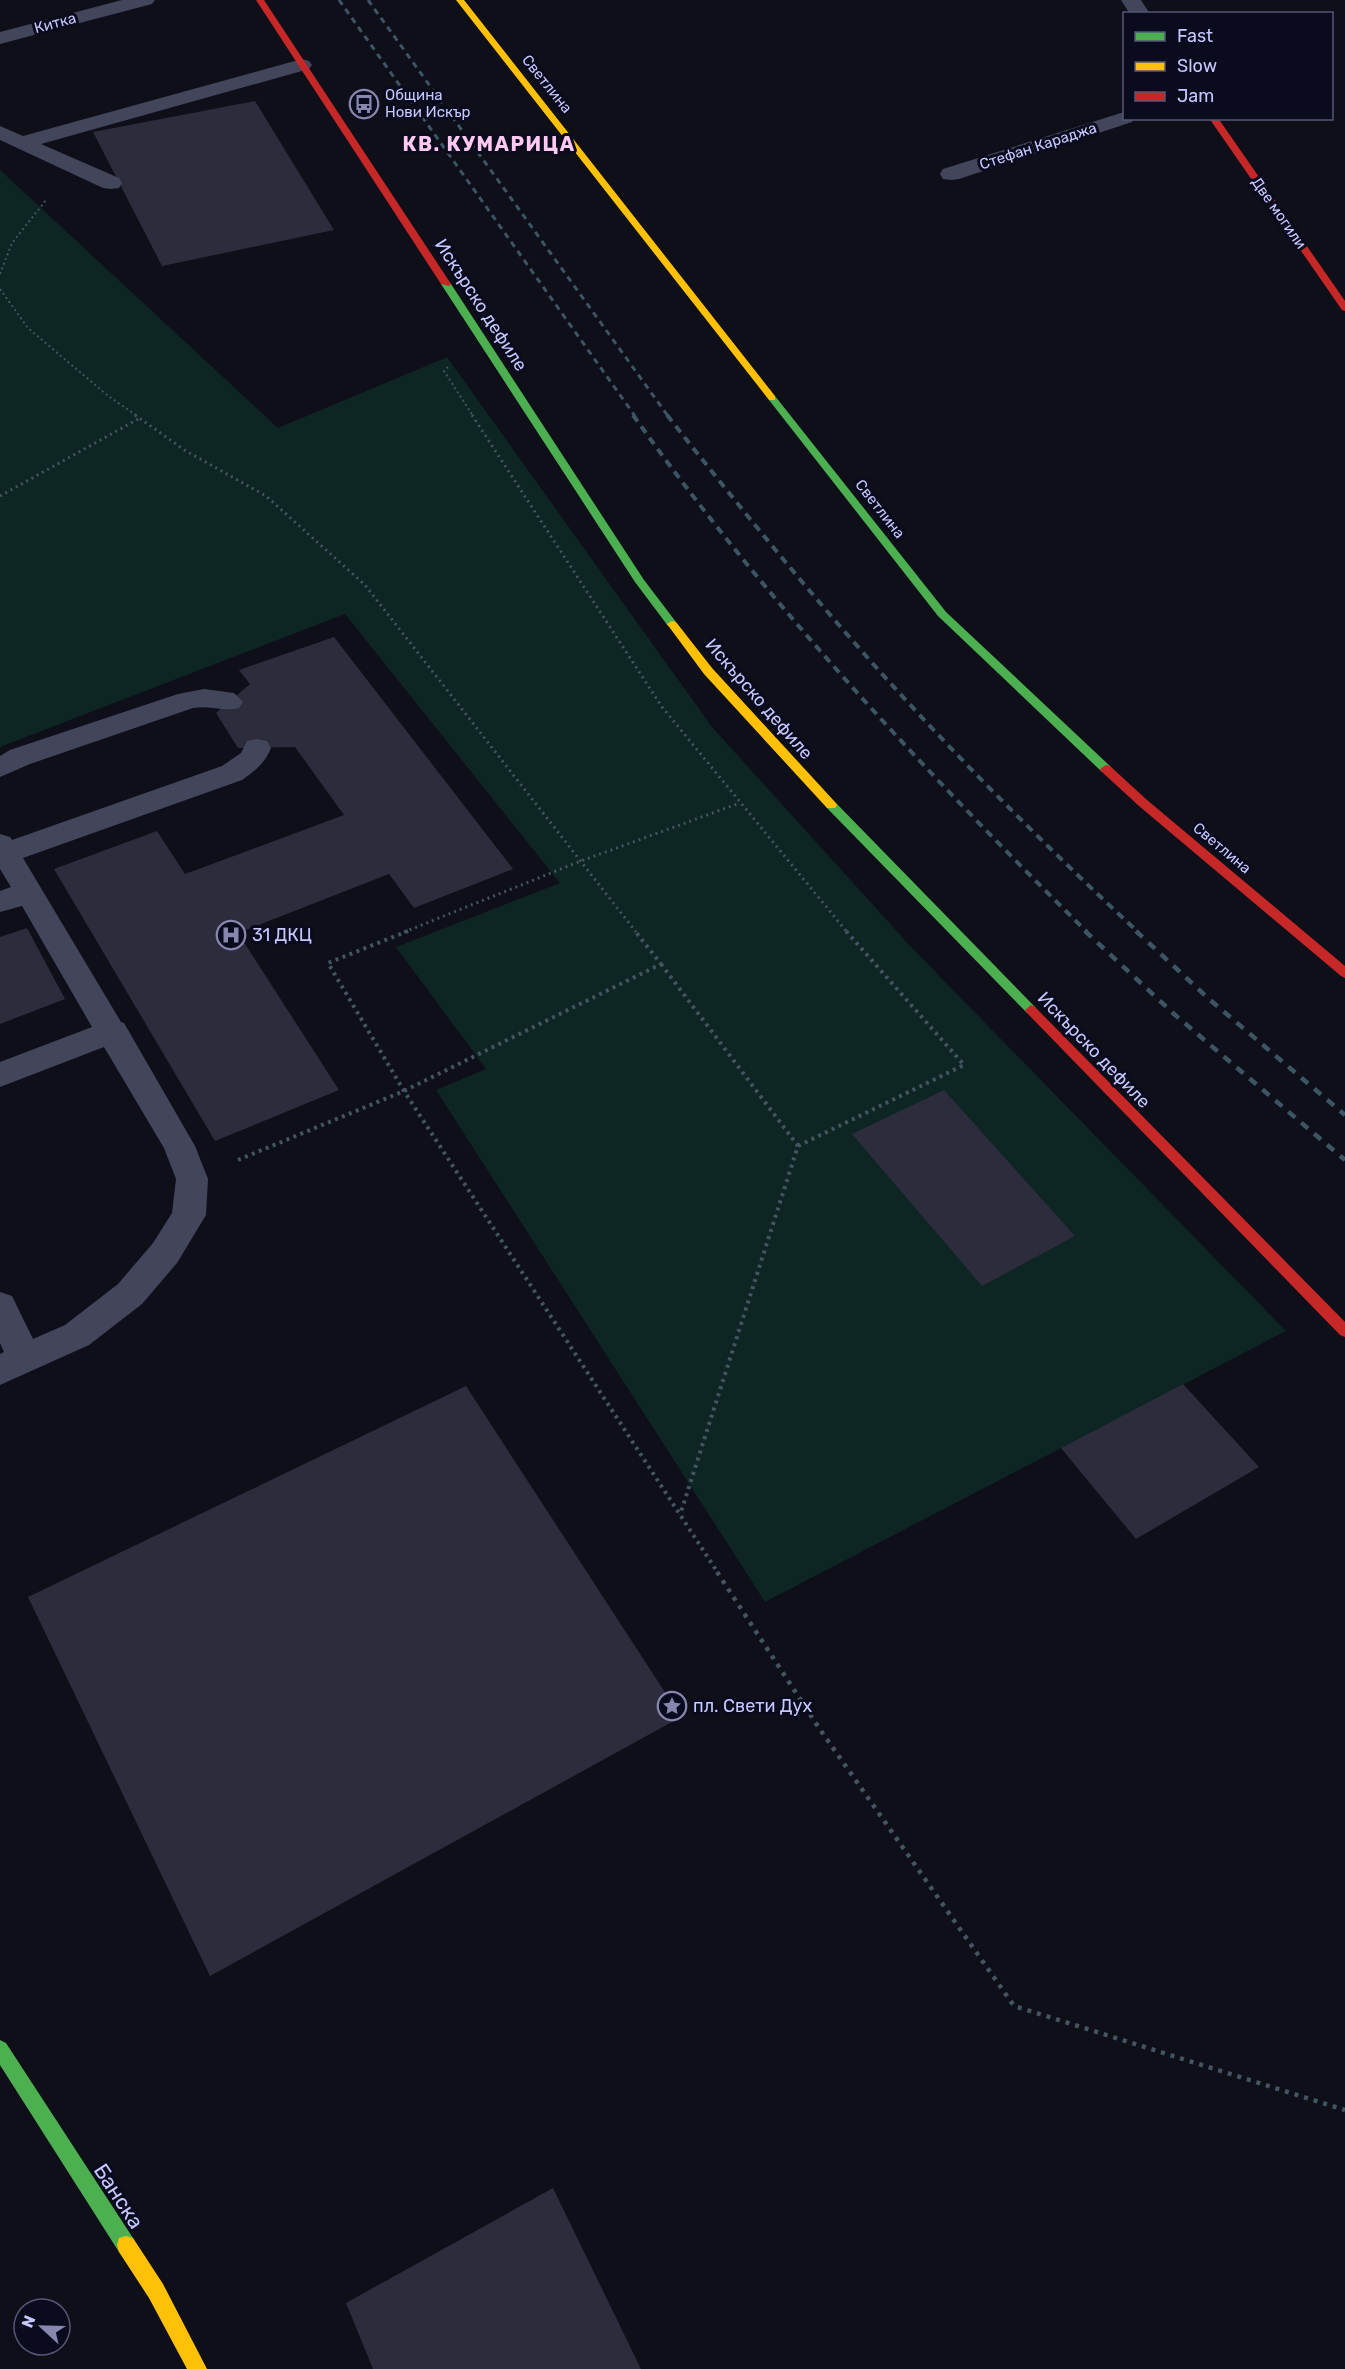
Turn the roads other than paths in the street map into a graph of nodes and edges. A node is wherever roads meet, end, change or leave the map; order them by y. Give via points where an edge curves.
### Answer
1 (145, 0) edge
2 (260, 0) edge
3 (460, 0) edge
4 (0, 38) edge
5 (302, 65) junction
6 (1123, 119) edge
7 (1214, 120) edge
8 (0, 132) edge
9 (21, 142) junction
10 (951, 174) dead end
11 (111, 183) dead end
12 (1345, 308) edge
13 (229, 702) dead end
14 (257, 748) dead end
15 (0, 768) edge
16 (3, 848) edge
17 (14, 897) edge
18 (1345, 973) edge
19 (113, 1031) junction
20 (0, 1075) edge
21 (0, 1306) edge
22 (1345, 1331) edge
23 (12, 1365) edge
24 (0, 2049) edge
25 (197, 2369) edge

1 - 4 street, Китка
2 - 5 street, Искърско дефиле
3 - 18 street, Светлина via 942,614 1143,803
5 - 9 street
5 - 22 street, Искърско дефиле via 640,582 708,671 815,788
6 - 10 street, Стефан Караджа
7 - 12 street, Две могили
8 - 9 street
9 - 11 street
13 - 15 street via 205,697 188,700 20,757
14 - 16 street via 248,764 232,773
16 - 17 street
17 - 19 street
19 - 20 street
19 - 23 street via 179,1146 192,1179 189,1215 165,1253 130,1294 77,1335
21 - 23 street
24 - 25 street, Банска via 156,2291

